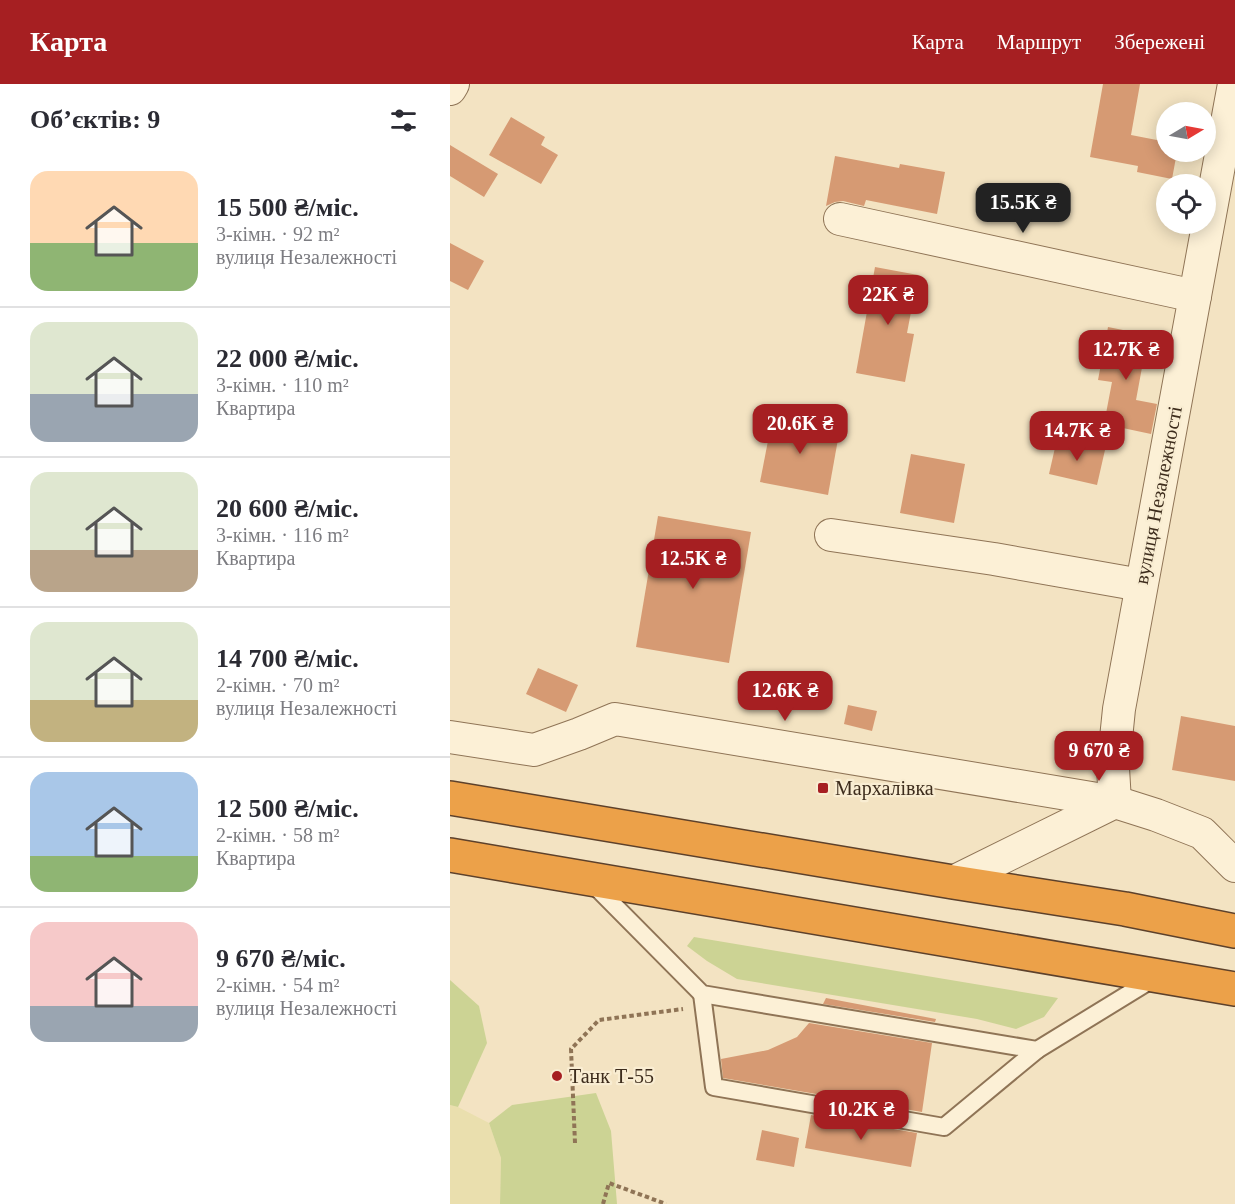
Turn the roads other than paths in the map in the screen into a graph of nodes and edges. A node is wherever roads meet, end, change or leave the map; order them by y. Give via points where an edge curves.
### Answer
1 (453, 84) edge
2 (1234, 84) edge
3 (450, 88) edge
4 (840, 219) dead end
5 (1195, 296) junction
6 (831, 535) dead end
7 (1141, 585) junction
8 (450, 737) edge
9 (450, 798) edge
10 (1116, 802) junction
11 (450, 855) edge
12 (1235, 866) edge
13 (588, 879) junction
14 (953, 882) junction
15 (1235, 931) edge
16 (1159, 976) junction
17 (1235, 989) edge
18 (703, 1000) junction
19 (1037, 1050) junction

1 - 3 street
2 - 5 street, вулиця Незалежності
4 - 5 street
5 - 7 street, вулиця Незалежності
6 - 7 street
7 - 10 street, вулиця Незалежності via 1119,709 1113,768
8 - 10 street via 534,750 615,719
9 - 14 highway
10 - 12 street via 1202,833
10 - 14 street
11 - 13 highway
13 - 16 highway
13 - 18 lane
14 - 15 highway
16 - 17 highway
16 - 19 lane
18 - 19 lane
18 - 19 lane via 714,1087 944,1127

